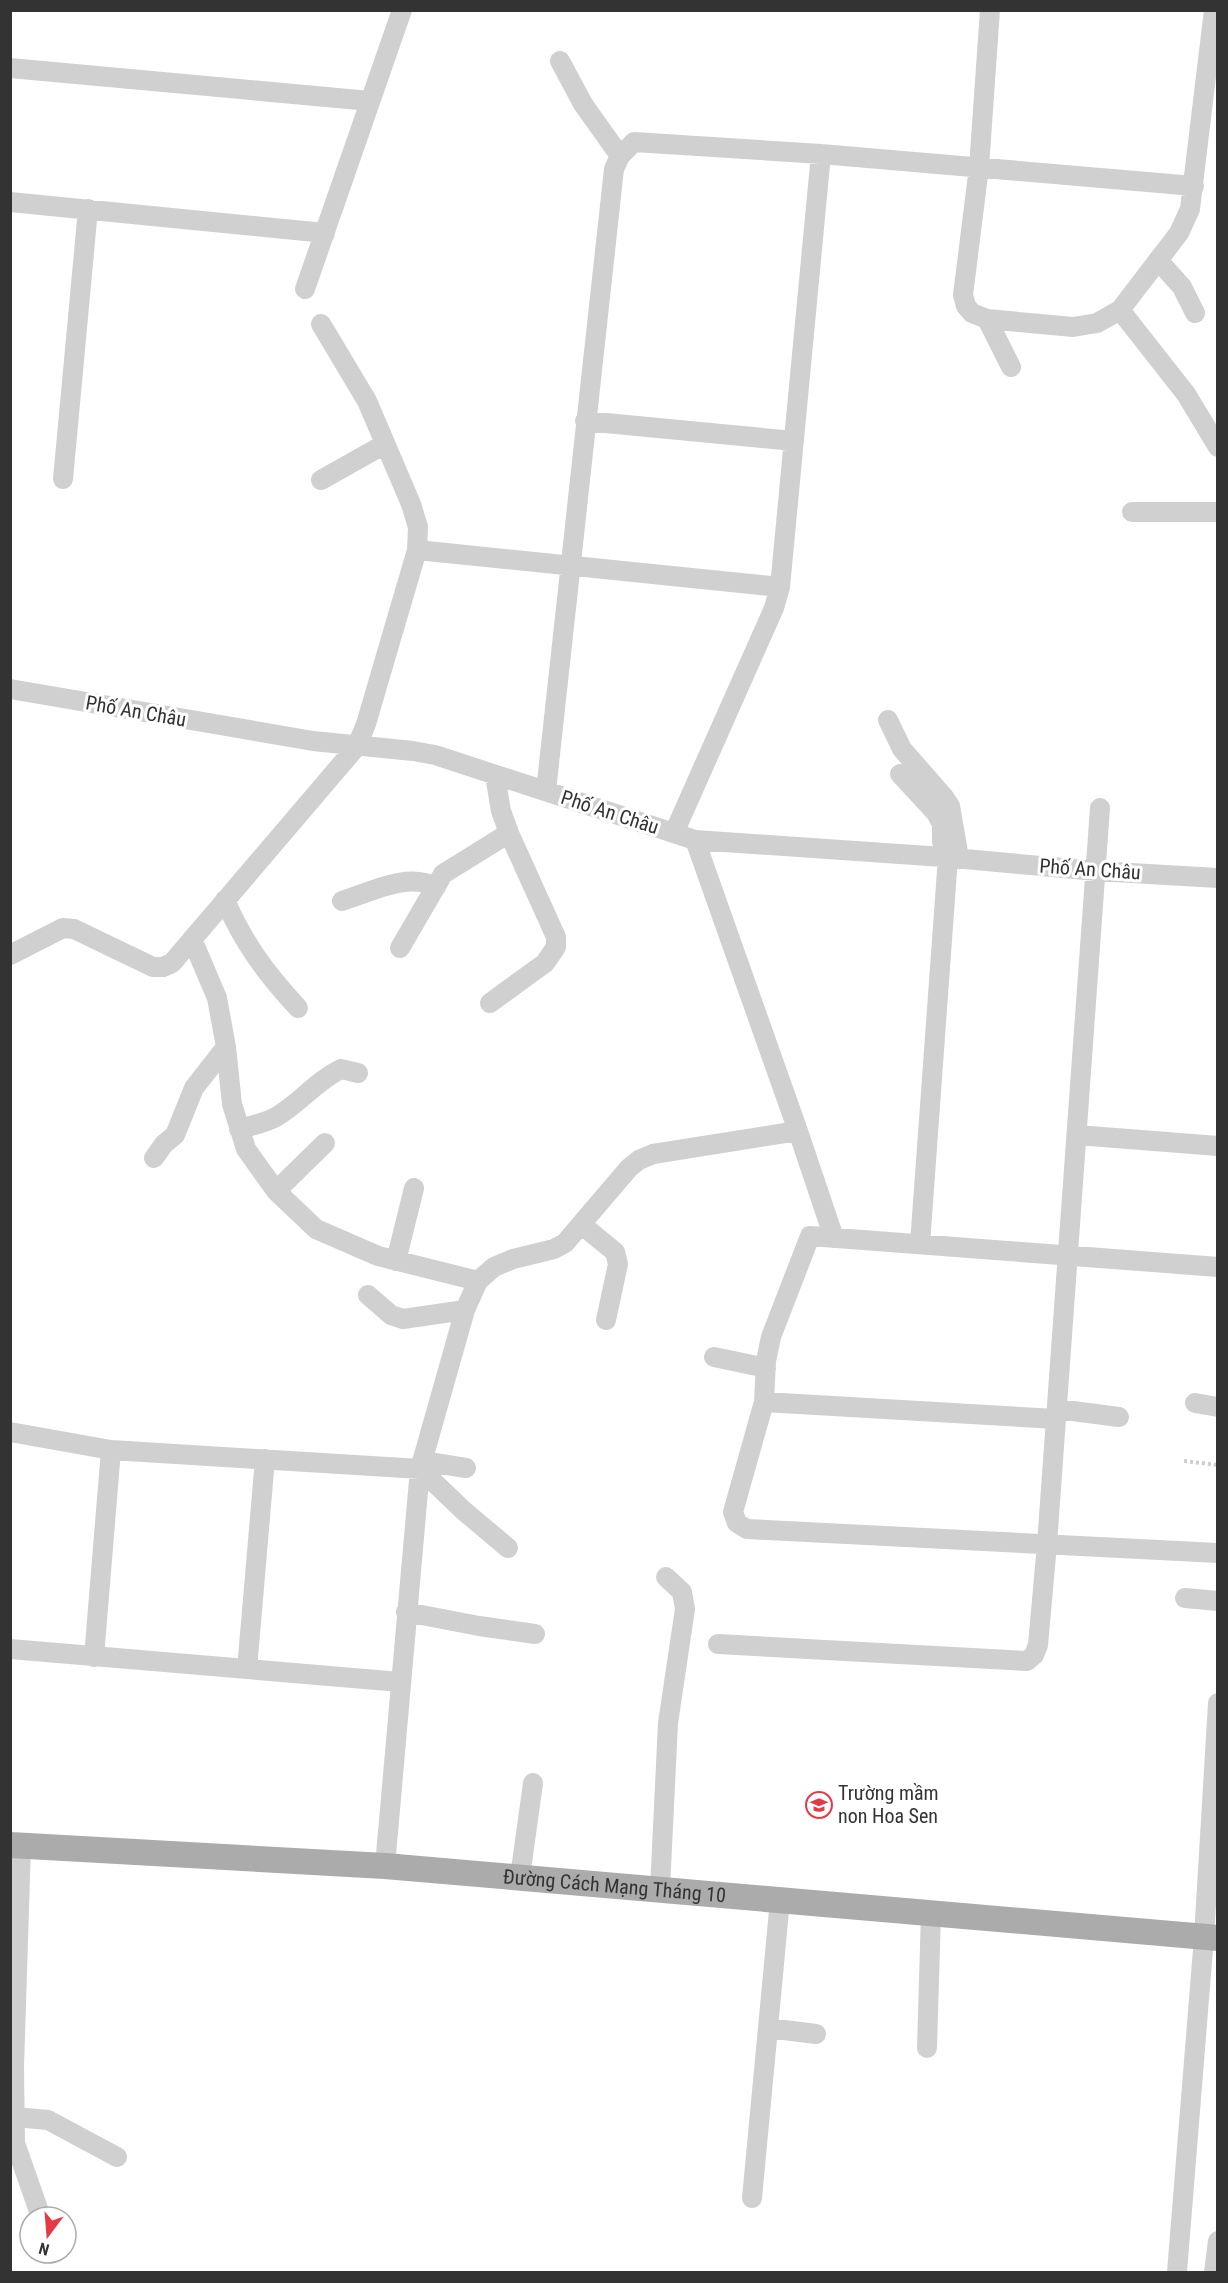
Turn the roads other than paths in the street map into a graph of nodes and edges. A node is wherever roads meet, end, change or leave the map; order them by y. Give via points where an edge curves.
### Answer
1 (402, 10) edge
2 (990, 10) edge
3 (1214, 10) edge
4 (560, 62) dead end
5 (10, 68) edge
6 (370, 101) junction
7 (821, 154) junction
8 (620, 156) junction
9 (979, 167) junction
10 (1194, 186) junction
11 (10, 202) edge
12 (88, 210) junction
13 (325, 233) junction
14 (1158, 260) junction
15 (305, 289) dead end
16 (1120, 310) junction
17 (1196, 313) dead end
18 (987, 319) junction
19 (321, 324) dead end
20 (1011, 368) dead end
21 (585, 421) junction
22 (794, 441) junction
23 (385, 444) junction
24 (1218, 447) edge
25 (63, 479) dead end
26 (321, 480) dead end
27 (1132, 512) dead end
28 (1218, 512) edge
29 (417, 550) junction
30 (570, 564) junction
31 (780, 586) junction
32 (10, 689) edge
33 (888, 720) dead end
34 (357, 746) junction
35 (900, 774) dead end
36 (495, 775) junction
37 (546, 791) junction
38 (1100, 808) dead end
39 (509, 833) junction
40 (674, 834) junction
41 (695, 840) junction
42 (950, 857) junction
43 (1096, 871) junction
44 (1218, 878) edge
45 (436, 887) junction
46 (225, 900) junction
47 (342, 901) dead end
48 (192, 939) junction
49 (400, 948) dead end
50 (10, 955) edge
51 (490, 1003) dead end
52 (298, 1008) dead end
53 (226, 1047) junction
54 (358, 1073) dead end
55 (239, 1129) junction
56 (798, 1131) junction
57 (1077, 1135) junction
58 (325, 1143) dead end
59 (1218, 1146) edge
60 (154, 1158) dead end
61 (414, 1188) dead end
62 (276, 1191) junction
63 (582, 1225) junction
64 (834, 1238) junction
65 (920, 1245) junction
66 (1068, 1255) junction
67 (396, 1261) junction
68 (1218, 1267) edge
69 (478, 1281) junction
70 (368, 1294) dead end
71 (465, 1310) junction
72 (606, 1320) dead end
73 (714, 1358) dead end
74 (766, 1368) junction
75 (764, 1402) junction
76 (1195, 1403) dead end
77 (1218, 1407) edge
78 (1056, 1414) junction
79 (1119, 1417) dead end
80 (10, 1432) edge
81 (111, 1450) junction
82 (265, 1459) junction
83 (421, 1465) junction
84 (466, 1468) dead end
85 (1047, 1544) junction
86 (508, 1548) dead end
87 (1218, 1553) edge
88 (666, 1577) dead end
89 (1185, 1598) dead end
90 (1218, 1601) edge
91 (406, 1612) junction
92 (534, 1634) dead end
93 (718, 1644) dead end
94 (10, 1649) edge
95 (94, 1657) junction
96 (248, 1669) junction
97 (400, 1682) junction
98 (1218, 1703) edge
99 (533, 1783) dead end
100 (16, 1845) edge
101 (385, 1866) junction
102 (520, 1877) junction
103 (660, 1889) junction
104 (780, 1900) junction
105 (931, 1913) junction
106 (1210, 1937) edge
107 (768, 2028) junction
108 (816, 2034) dead end
109 (927, 2048) dead end
110 (15, 2117) junction
111 (13, 2143) edge
112 (117, 2157) dead end
113 (752, 2198) dead end
114 (36, 2205) edge
115 (1218, 2241) edge
116 (1177, 2272) edge
117 (1214, 2272) edge

1 - 6 street
2 - 9 street
3 - 10 street
4 - 8 street via 583,104
5 - 6 street
6 - 13 street
7 - 8 street via 634,142
7 - 9 street
7 - 22 street
8 - 21 street via 614,169
9 - 10 street
9 - 18 street via 963,295 972,313
10 - 14 street via 1190,209 1179,233
11 - 12 street
12 - 13 street
12 - 25 street
13 - 15 street
14 - 16 street
14 - 17 street via 1182,287
16 - 18 street via 1098,323 1073,327
16 - 24 street via 1186,394
18 - 20 street
19 - 23 street via 367,401
21 - 22 street
21 - 30 street
22 - 31 street
23 - 26 street
23 - 29 street via 418,527
27 - 28 street
29 - 30 street
29 - 34 street
30 - 31 street
30 - 37 street
31 - 40 street via 774,608
32 - 34 street, Phố An Châu
33 - 42 street via 902,749 950,806
34 - 36 street, Phố An Châu via 435,755
34 - 46 street
35 - 42 street via 936,813
36 - 37 street, Phố An Châu
36 - 39 street
37 - 40 street, Phố An Châu
38 - 43 street
39 - 45 street via 443,874
39 - 51 street via 556,937 556,947 545,963
40 - 41 street, Phố An Châu
41 - 42 street, Phố An Châu
41 - 56 street
42 - 43 street, Phố An Châu
42 - 65 street
43 - 44 street, Phố An Châu
43 - 57 street
45 - 47 street via 407,881
45 - 49 street
46 - 48 street
46 - 52 street via 238,930 267,975
48 - 50 street via 163,968 153,967 74,929 63,928
48 - 53 street via 217,998
53 - 55 street
53 - 60 street via 194,1088 175,1135
54 - 55 street via 341,1069 278,1116
55 - 62 street via 246,1149
56 - 63 street via 639,1160
56 - 64 street
57 - 59 street
57 - 66 street
58 - 62 street
61 - 67 street
62 - 67 street via 316,1230
63 - 69 street via 554,1249 504,1263
63 - 72 street via 617,1257
64 - 65 street
64 - 74 street via 810,1236 779,1313
65 - 66 street
66 - 68 street
66 - 78 street
67 - 69 street
69 - 71 street
70 - 71 street via 391,1315 403,1320
71 - 83 street
73 - 74 street
74 - 75 street
75 - 78 street
75 - 85 street via 733,1512 741,1526
76 - 77 street
78 - 79 street
78 - 85 street
80 - 81 street
81 - 82 street
81 - 95 street
82 - 83 street
82 - 96 street
83 - 84 street
83 - 86 street via 464,1511
83 - 91 street
85 - 87 street
85 - 93 street via 1038,1646 1027,1661
88 - 103 street via 682,1592 685,1609 668,1723
89 - 90 street
91 - 92 street
91 - 97 street
94 - 95 street
95 - 96 street
96 - 97 street
97 - 101 street
98 - 106 street
99 - 102 street
100 - 101 main road, Đường Cách Mạng Tháng 10
100 - 110 street
101 - 102 main road, Đường Cách Mạng Tháng 10
102 - 103 main road, Đường Cách Mạng Tháng 10
103 - 104 main road, Đường Cách Mạng Tháng 10
104 - 105 main road, Đường Cách Mạng Tháng 10
104 - 107 street
105 - 106 main road, Đường Cách Mạng Tháng 10
105 - 109 street
106 - 116 street
107 - 108 street
107 - 113 street
110 - 111 street
110 - 112 street via 48,2120
111 - 114 street
115 - 117 street

